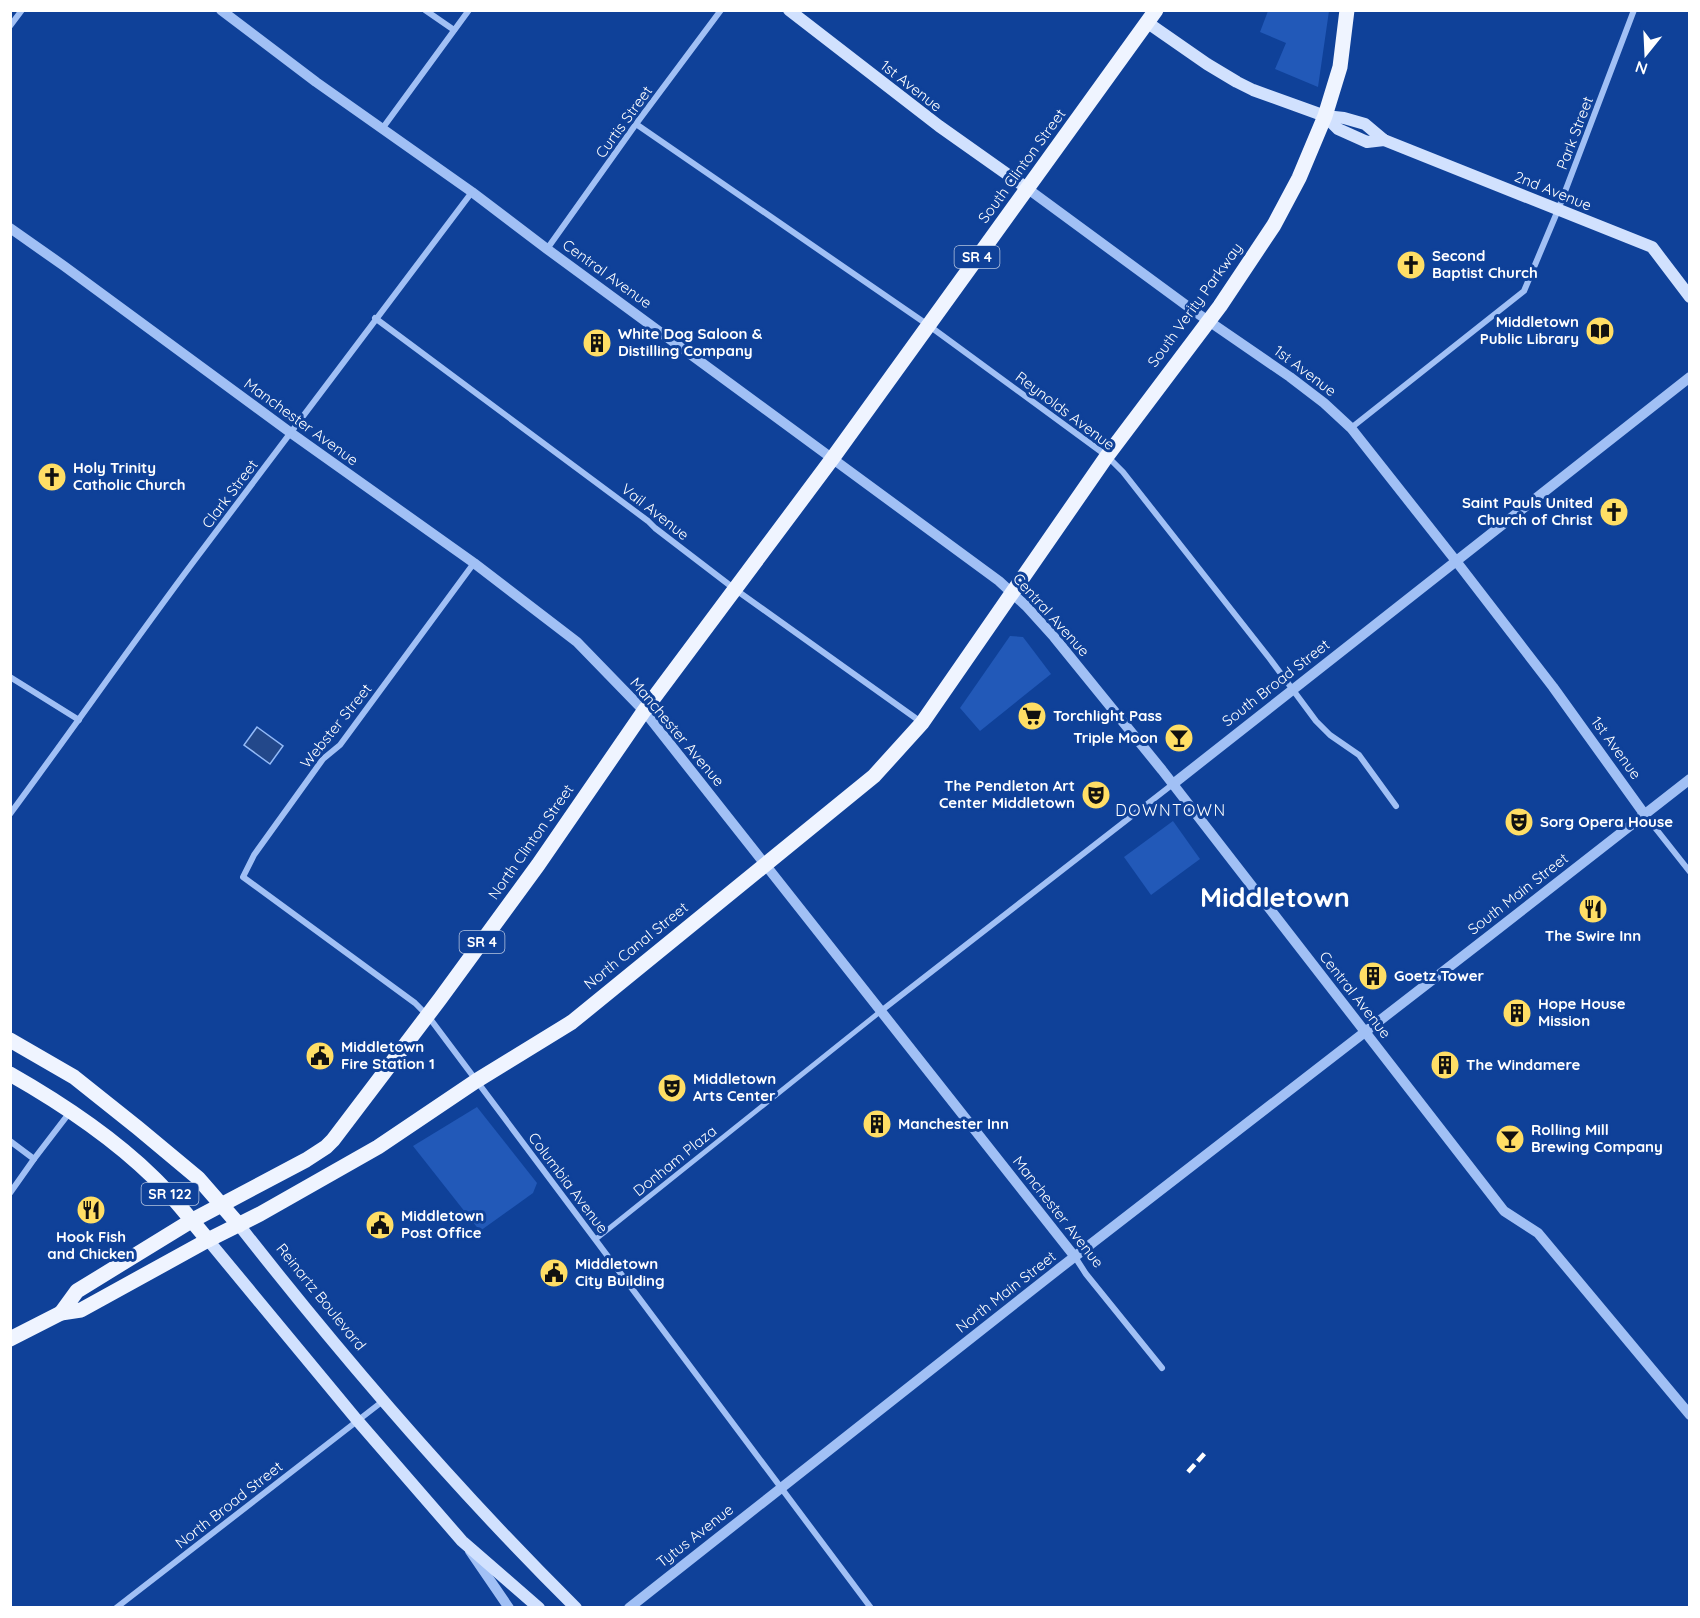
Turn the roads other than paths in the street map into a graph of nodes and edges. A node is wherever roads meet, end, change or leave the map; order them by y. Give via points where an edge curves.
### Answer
1 (22, 10) edge
2 (221, 10) edge
3 (425, 10) edge
4 (468, 10) edge
5 (721, 10) edge
6 (789, 10) edge
7 (1347, 10) edge
8 (1634, 10) edge
9 (1152, 16) edge
10 (10, 26) edge
11 (454, 30) junction
12 (1324, 116) junction
13 (636, 124) junction
14 (382, 129) junction
15 (1028, 189) junction
16 (472, 192) junction
17 (1558, 210) junction
18 (10, 228) edge
19 (547, 249) junction
20 (1689, 297) edge
21 (375, 318) junction
22 (1208, 320) junction
23 (928, 325) junction
24 (1689, 377) edge
25 (1351, 428) junction
26 (291, 434) junction
27 (1107, 456) junction
28 (832, 459) junction
29 (1456, 561) junction
30 (474, 563) junction
31 (736, 590) junction
32 (1012, 592) junction
33 (10, 677) edge
34 (1293, 689) junction
35 (644, 711) junction
36 (79, 720) junction
37 (922, 723) junction
38 (1689, 779) edge
39 (1173, 784) junction
40 (1396, 806) dead end
41 (10, 814) edge
42 (1645, 815) junction
43 (765, 864) junction
44 (1689, 872) edge
45 (243, 877) joint
46 (881, 1011) junction
47 (428, 1016) junction
48 (1365, 1032) junction
49 (10, 1040) edge
50 (10, 1074) edge
51 (476, 1081) junction
52 (70, 1111) junction
53 (10, 1141) edge
54 (34, 1158) junction
55 (10, 1193) edge
56 (222, 1205) junction
57 (191, 1221) junction
58 (239, 1225) junction
59 (596, 1239) junction
60 (208, 1240) junction
61 (1075, 1257) junction
62 (61, 1313) junction
63 (10, 1339) edge
64 (1162, 1368) dead end
65 (383, 1401) junction
66 (1689, 1415) edge
67 (357, 1420) junction
68 (781, 1487) junction
69 (462, 1541) junction
70 (116, 1608) edge
71 (509, 1608) edge
72 (539, 1608) edge
73 (576, 1608) edge
74 (629, 1608) edge
75 (871, 1608) edge

1 - 10 street
2 - 14 street, Central Avenue
3 - 11 street
4 - 11 street
5 - 13 street, Curtis Street
6 - 15 main road, 1st Avenue
7 - 12 main road, South Verity Parkway / SR 4 via 1340,67
8 - 17 street, Park Street
9 - 12 main road, 2nd Avenue via 1199,59 1237,82
9 - 15 main road, South Clinton Street / SR 4
11 - 14 street
12 - 17 main road, 2nd Avenue via 1338,129 1367,142 1384,140
12 - 22 main road, South Verity Parkway / SR 4 via 1299,178 1274,225
13 - 19 street, Curtis Street
13 - 23 street, Reynolds Avenue
14 - 16 street, Central Avenue
15 - 22 street, 1st Avenue
15 - 23 main road, South Clinton Street / SR 4
16 - 19 street, Central Avenue
16 - 21 street, Clark Street
17 - 20 main road, 2nd Avenue via 1652,247
17 - 25 street, Park Street via 1524,291
18 - 26 street, Manchester Avenue
19 - 28 street, Central Avenue
21 - 26 street, Clark Street
21 - 31 street, Vail Avenue
22 - 25 street, 1st Avenue via 1290,377
22 - 27 main road, South Verity Parkway / SR 4
23 - 27 street, Reynolds Avenue
23 - 28 main road, South Clinton Street / SR 4
24 - 29 street, South Broad Street
25 - 29 street, 1st Avenue
26 - 30 street, Manchester Avenue
26 - 36 street, Clark Street
27 - 32 main road, South Verity Parkway / SR 4
27 - 34 street, Reynolds Avenue
28 - 31 main road, North Clinton Street / SR 4
28 - 32 street, Central Avenue
29 - 34 street, South Broad Street
29 - 42 street, 1st Avenue
30 - 35 street, Manchester Avenue via 577,642
30 - 45 street, Webster Street via 340,745 323,759 254,855
31 - 35 main road, North Clinton Street / SR 4
31 - 37 street, Vail Avenue
32 - 37 main road, North Canal Street / SR 4
32 - 39 street, Central Avenue
33 - 36 street
34 - 39 street, South Broad Street
34 - 40 street, Reynolds Avenue via 1316,721 1359,755
35 - 43 street, Manchester Avenue
35 - 47 main road, North Clinton Street / SR 4
36 - 41 street, Clark Street
37 - 43 main road, North Canal Street / SR 4 via 874,776
38 - 42 street, South Main Street
39 - 46 street, South Broad Street
39 - 48 street, Central Avenue
42 - 44 street, 1st Avenue
42 - 48 street, South Main Street
43 - 46 street, Manchester Avenue
43 - 51 main road, North Canal Street / SR 4 via 572,1022
45 - 47 street, Columbia Avenue
46 - 59 street, Donham Plaza
46 - 61 street, Manchester Avenue
47 - 51 street, Columbia Avenue
47 - 56 main road, North Clinton Street / SR 4 via 326,1147
48 - 61 street, North Main Street
48 - 66 street, Central Avenue via 1504,1211 1538,1233
49 - 56 main road, Reinartz Boulevard via 74,1077 198,1178
50 - 52 main road, SR 122
51 - 58 main road, North Canal Street / SR 4 via 378,1147
51 - 59 street, Columbia Avenue
52 - 54 street
52 - 57 main road, SR 122 via 152,1176
53 - 54 street
54 - 55 street
56 - 57 main road, SR 4
56 - 58 main road, Reinartz Boulevard
57 - 60 main road, SR 122
57 - 62 main road, SR 4 via 77,1291
58 - 60 main road, North Canal Street / SR 4
58 - 65 main road, Reinartz Boulevard
59 - 68 street, Columbia Avenue
60 - 62 main road, SR 4 via 81,1310
60 - 67 main road, SR 122
61 - 64 street, Manchester Avenue
61 - 68 street, North Main Street
62 - 63 main road, SR 4
65 - 67 street
65 - 73 main road, Reinartz Boulevard via 463,1492
67 - 69 main road, SR 122
67 - 70 street, North Broad Street
68 - 74 street, Tytus Avenue
68 - 75 street, Columbia Avenue
69 - 71 street
69 - 72 main road, SR 122

